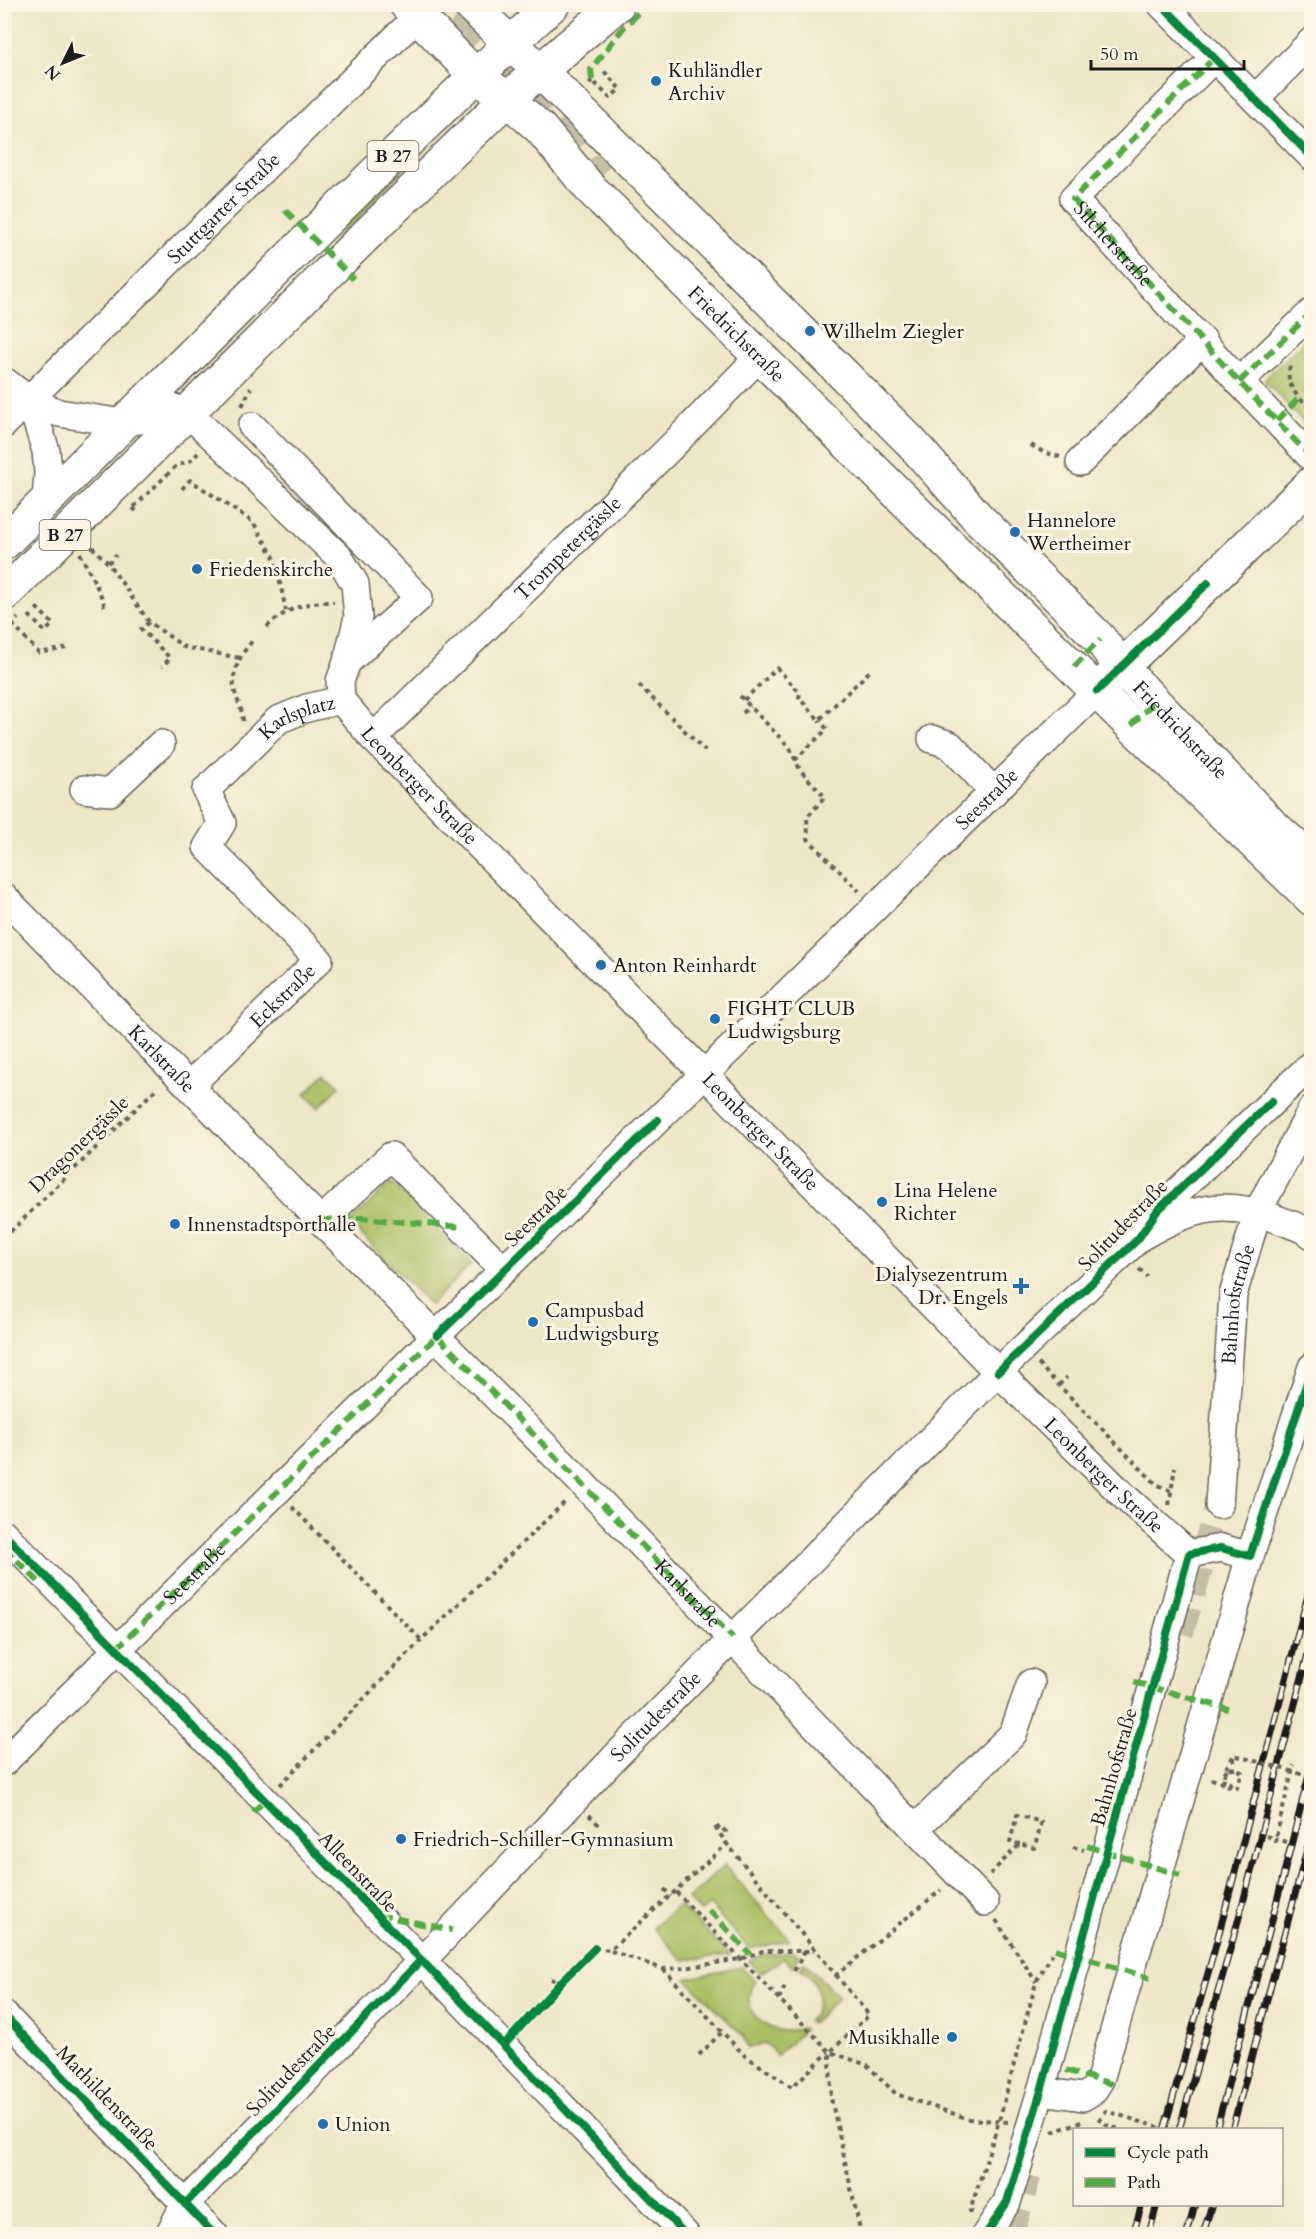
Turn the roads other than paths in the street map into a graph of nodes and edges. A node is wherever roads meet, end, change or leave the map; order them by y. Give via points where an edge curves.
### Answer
1 (554, 4) edge
2 (618, 4) edge
3 (1161, 4) edge
4 (436, 10) edge
5 (1311, 41) edge
6 (510, 45) junction
7 (1214, 58) junction
8 (540, 71) junction
9 (476, 76) junction
10 (507, 99) junction
11 (1255, 99) junction
12 (1311, 157) edge
13 (605, 172) tunnel mouth
14 (1311, 312) edge
15 (1203, 340) junction
16 (197, 349) junction
17 (760, 356) junction
18 (4, 381) edge
19 (1239, 382) junction
20 (30, 401) junction
21 (845, 412) junction
22 (188, 413) junction
23 (123, 423) junction
24 (4, 424) edge
25 (252, 426) dead end
26 (1311, 458) edge
27 (1080, 462) dead end
28 (1311, 483) edge
29 (128, 493) junction
30 (46, 502) junction
31 (978, 518) junction
32 (4, 543) edge
33 (972, 566) junction
34 (22, 605) edge
35 (347, 662) junction
36 (1121, 666) junction
37 (1097, 691) junction
38 (341, 700) junction
39 (373, 738) junction
40 (932, 739) dead end
41 (161, 744) dead end
42 (84, 789) dead end
43 (994, 792) junction
44 (222, 823) joint
45 (1311, 861) edge
46 (4, 897) edge
47 (1311, 899) edge
48 (1311, 1064) edge
49 (704, 1074) junction
50 (182, 1078) junction
51 (1311, 1109) edge
52 (1258, 1211) junction
53 (321, 1221) junction
54 (1311, 1235) edge
55 (1142, 1249) junction
56 (504, 1270) junction
57 (436, 1336) junction
58 (1311, 1367) edge
59 (998, 1372) junction
60 (1219, 1505) tunnel mouth
61 (4, 1534) edge
62 (1190, 1554) junction
63 (1250, 1556) junction
64 (733, 1638) junction
65 (116, 1648) junction
66 (1031, 1683) dead end
67 (4, 1762) edge
68 (916, 1828) junction
69 (973, 1888) road end
70 (422, 1960) junction
71 (4, 2015) edge
72 (1041, 2091) junction
73 (185, 2204) junction
74 (992, 2226) edge
75 (168, 2235) edge
76 (214, 2235) edge
77 (685, 2235) edge

1 - 6 main road, B 27
2 - 8 main road, B 27
3 - 7 street
4 - 6 main road
4 - 9 main road
4 - 20 street, Stuttgarter Straße
5 - 11 street
6 - 8 main road
6 - 9 main road, B 27
7 - 11 street
7 - 15 street, Silcherstraße via 1073,199
8 - 10 main road, B 27
8 - 31 main road, Friedrichstraße via 909,441
9 - 10 main road
9 - 16 main road, B 27
10 - 17 main road, Friedrichstraße via 540,128 588,187
10 - 22 main road, B 27
11 - 12 street
13 - 21 main road, Friedrichstraße
14 - 19 street
15 - 19 street, Silcherstraße
15 - 27 street
16 - 22 street via 184,385
16 - 23 main road, B 27
17 - 33 main road, Friedrichstraße
17 - 39 street, Trompetergässle
18 - 20 street
19 - 26 street, Silcherstraße
20 - 23 street via 59,413
20 - 24 street, Stuttgarter Straße
20 - 30 street via 46,451
21 - 31 main road, Friedrichstraße via 951,503
21 - 33 main road, Friedrichstraße via 951,532
22 - 23 street via 174,408
22 - 29 main road, B 27
22 - 35 street, Karlsplatz via 339,557 355,584 358,617
23 - 29 street via 130,444
23 - 30 main road, B 27
25 - 35 street via 419,598
28 - 36 main road
29 - 34 main road, B 27 via 80,539
30 - 32 main road, B 27
31 - 36 main road, Friedrichstraße via 1100,639
33 - 37 main road, Friedrichstraße
35 - 38 street, Karlsplatz via 340,681
36 - 37 main road
36 - 45 main road, Friedrichstraße
37 - 43 street, Seestraße
37 - 47 main road, Friedrichstraße
38 - 39 street, Leonberger Straße
38 - 44 street, Karlsplatz via 278,720 206,790
39 - 49 street, Leonberger Straße
40 - 43 street via 950,745
41 - 42 street via 110,792
43 - 49 street, Seestraße
44 - 50 street, Eckstraße via 207,847 319,960
46 - 50 street, Karlstraße
48 - 55 street, Solitudestraße via 1157,1211
49 - 56 street, Seestraße
49 - 59 street, Leonberger Straße
50 - 53 street, Karlstraße
51 - 52 street, Bahnhofstraße
52 - 54 street
52 - 55 street, Solitudestraße via 1202,1209 1164,1223
52 - 60 street, Bahnhofstraße via 1233,1295
53 - 56 street via 391,1156
53 - 57 street, Karlstraße
55 - 59 street, Solitudestraße
56 - 57 street, Seestraße
57 - 64 street, Karlstraße
57 - 65 street, Seestraße
58 - 63 street
59 - 62 street, Leonberger Straße via 1125,1497
59 - 64 street, Solitudestraße
61 - 65 street, Alleenstraße
62 - 63 street via 1221,1548
62 - 72 street, Bahnhofstraße
63 - 72 street via 1100,2080 1083,2097
64 - 68 street, Karlstraße
64 - 70 street, Solitudestraße
65 - 67 street, Seestraße via 43,1713
65 - 70 street, Alleenstraße
66 - 68 street via 1013,1734
68 - 69 street, Karlstraße
70 - 73 street, Solitudestraße
70 - 77 street, Alleenstraße
71 - 73 street, Mathildenstraße
72 - 74 street, Bahnhofstraße via 1040,2133
73 - 75 street, Solitudestraße
73 - 76 street, Mathildenstraße

